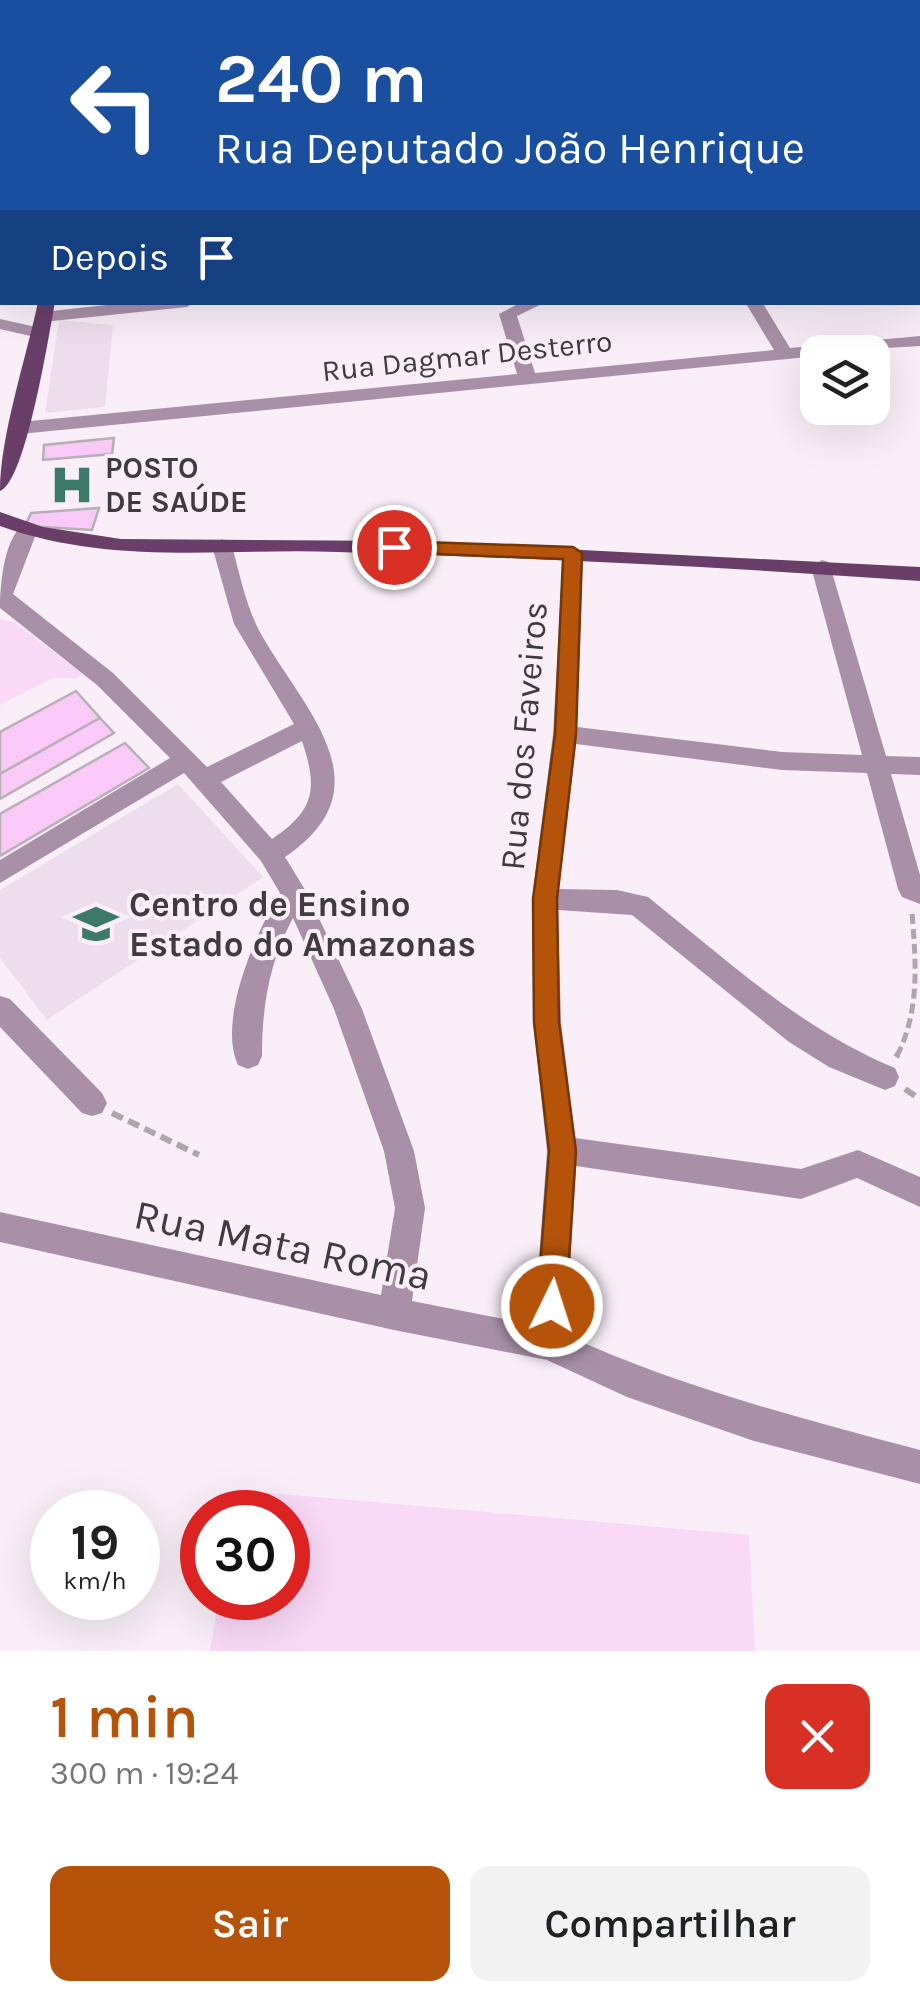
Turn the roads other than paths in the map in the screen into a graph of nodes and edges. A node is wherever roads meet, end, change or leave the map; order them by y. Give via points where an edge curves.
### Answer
1 (158, 305) edge
2 (530, 305) edge
3 (755, 305) edge
4 (43, 317) edge
5 (0, 324) edge
6 (920, 341) edge
7 (785, 354) junction
8 (527, 377) junction
9 (20, 428) junction
10 (0, 484) edge
11 (0, 518) edge
12 (28, 529) junction
13 (222, 546) junction
14 (573, 553) junction
15 (822, 566) junction
16 (920, 574) edge
17 (2, 599) edge
18 (306, 728) junction
19 (565, 734) junction
20 (187, 760) junction
21 (879, 766) junction
22 (920, 766) edge
23 (204, 779) junction
24 (270, 854) junction
25 (0, 874) edge
26 (916, 891) edge
27 (294, 893) junction
28 (545, 899) junction
29 (0, 1011) edge
30 (248, 1056) dead end
31 (885, 1077) road end
32 (92, 1102) road end
33 (562, 1151) junction
34 (920, 1192) edge
35 (0, 1227) edge
36 (394, 1314) junction
37 (549, 1344) junction
38 (920, 1467) edge

1 - 4 street
2 - 8 street via 508,314
3 - 7 street
4 - 5 street
4 - 9 main road
6 - 7 street, Rua Dagmar Desterro
7 - 8 street, Rua Dagmar Desterro
8 - 9 street, Rua Dagmar Desterro
9 - 10 main road
11 - 12 main road
12 - 13 main road via 124,545
12 - 17 street
13 - 14 main road
13 - 18 street via 250,632
14 - 15 main road
14 - 19 street, Rua dos Faveiros
15 - 16 main road
15 - 21 street
17 - 20 street via 104,679
18 - 23 street
18 - 24 street via 324,797 308,825
19 - 21 street
19 - 28 street, Rua dos Faveiros
20 - 23 street
20 - 25 street
21 - 22 street
21 - 26 street
23 - 24 street
24 - 27 street
27 - 30 street via 256,968 247,1010
27 - 36 street via 348,1009 399,1151 410,1208
28 - 31 street via 640,905 799,1033
28 - 33 street, Rua dos Faveiros via 547,1022
29 - 32 street
33 - 34 street via 807,1184 858,1164
33 - 37 street, Rua dos Faveiros
35 - 36 street, Rua Mata Roma
36 - 37 street, Rua Mata Roma
37 - 38 street, Rua Mata Roma via 754,1424

